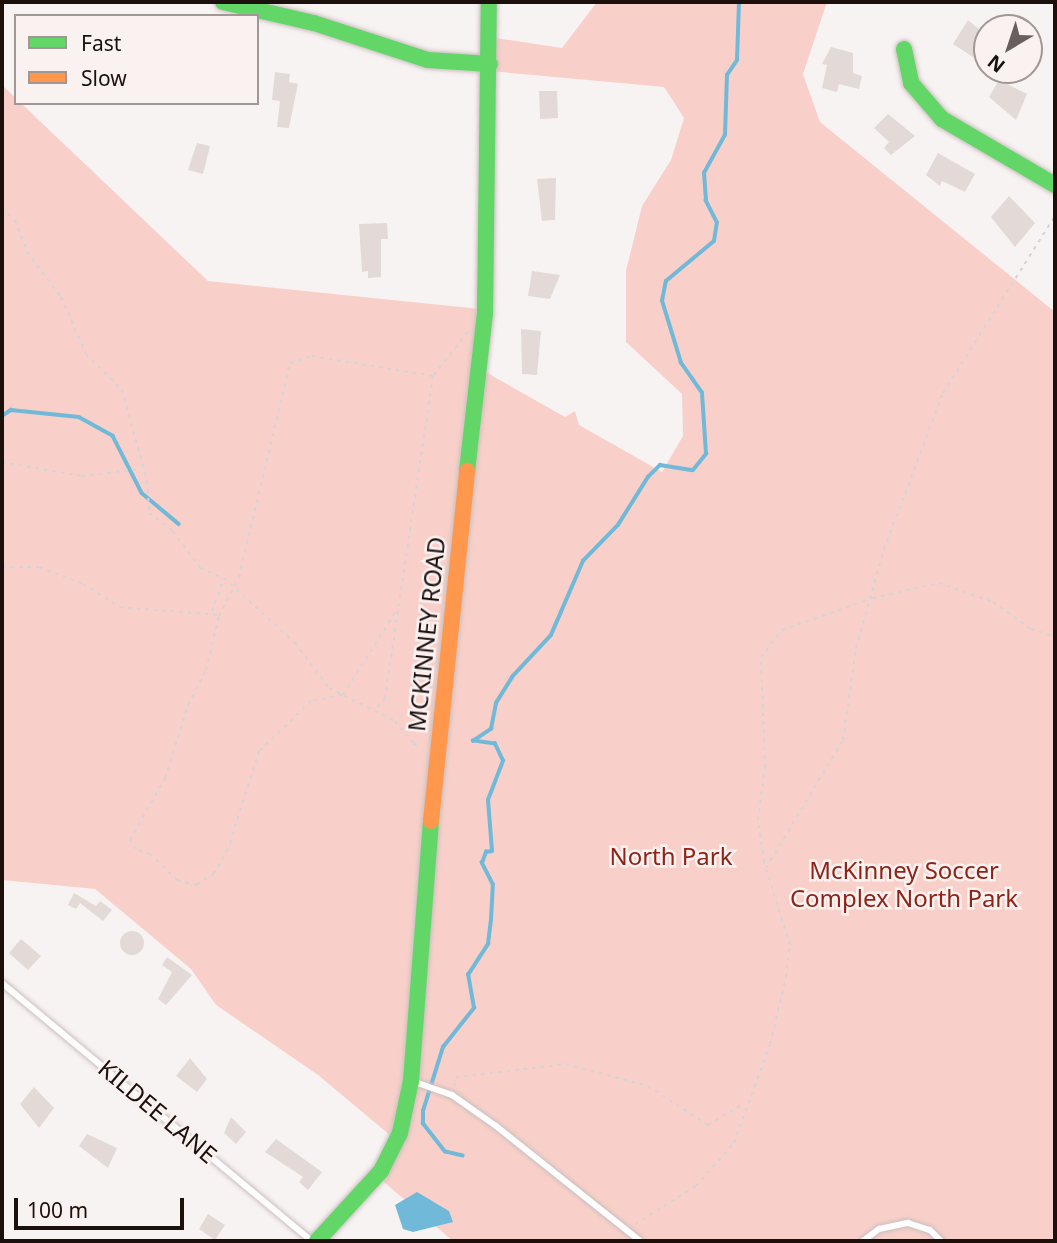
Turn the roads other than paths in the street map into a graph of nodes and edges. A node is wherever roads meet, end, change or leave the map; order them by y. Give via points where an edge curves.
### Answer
1 (223, 2) edge
2 (489, 2) edge
3 (904, 50) dead end
4 (490, 64) junction
5 (1055, 185) edge
6 (2, 983) edge
7 (417, 1083) junction
8 (312, 1241) edge
9 (317, 1241) edge
10 (640, 1241) edge
11 (863, 1241) edge
12 (940, 1241) edge

1 - 4 street via 314,23 428,60
2 - 4 street, MCKINNEY ROAD
3 - 5 street via 911,83 942,119
4 - 7 street, MCKINNEY ROAD via 485,313 437,746
6 - 8 lane, KILDEE LANE
7 - 9 street, MCKINNEY ROAD via 381,1171
7 - 10 lane via 452,1096
11 - 12 lane via 879,1229 908,1223 930,1230

